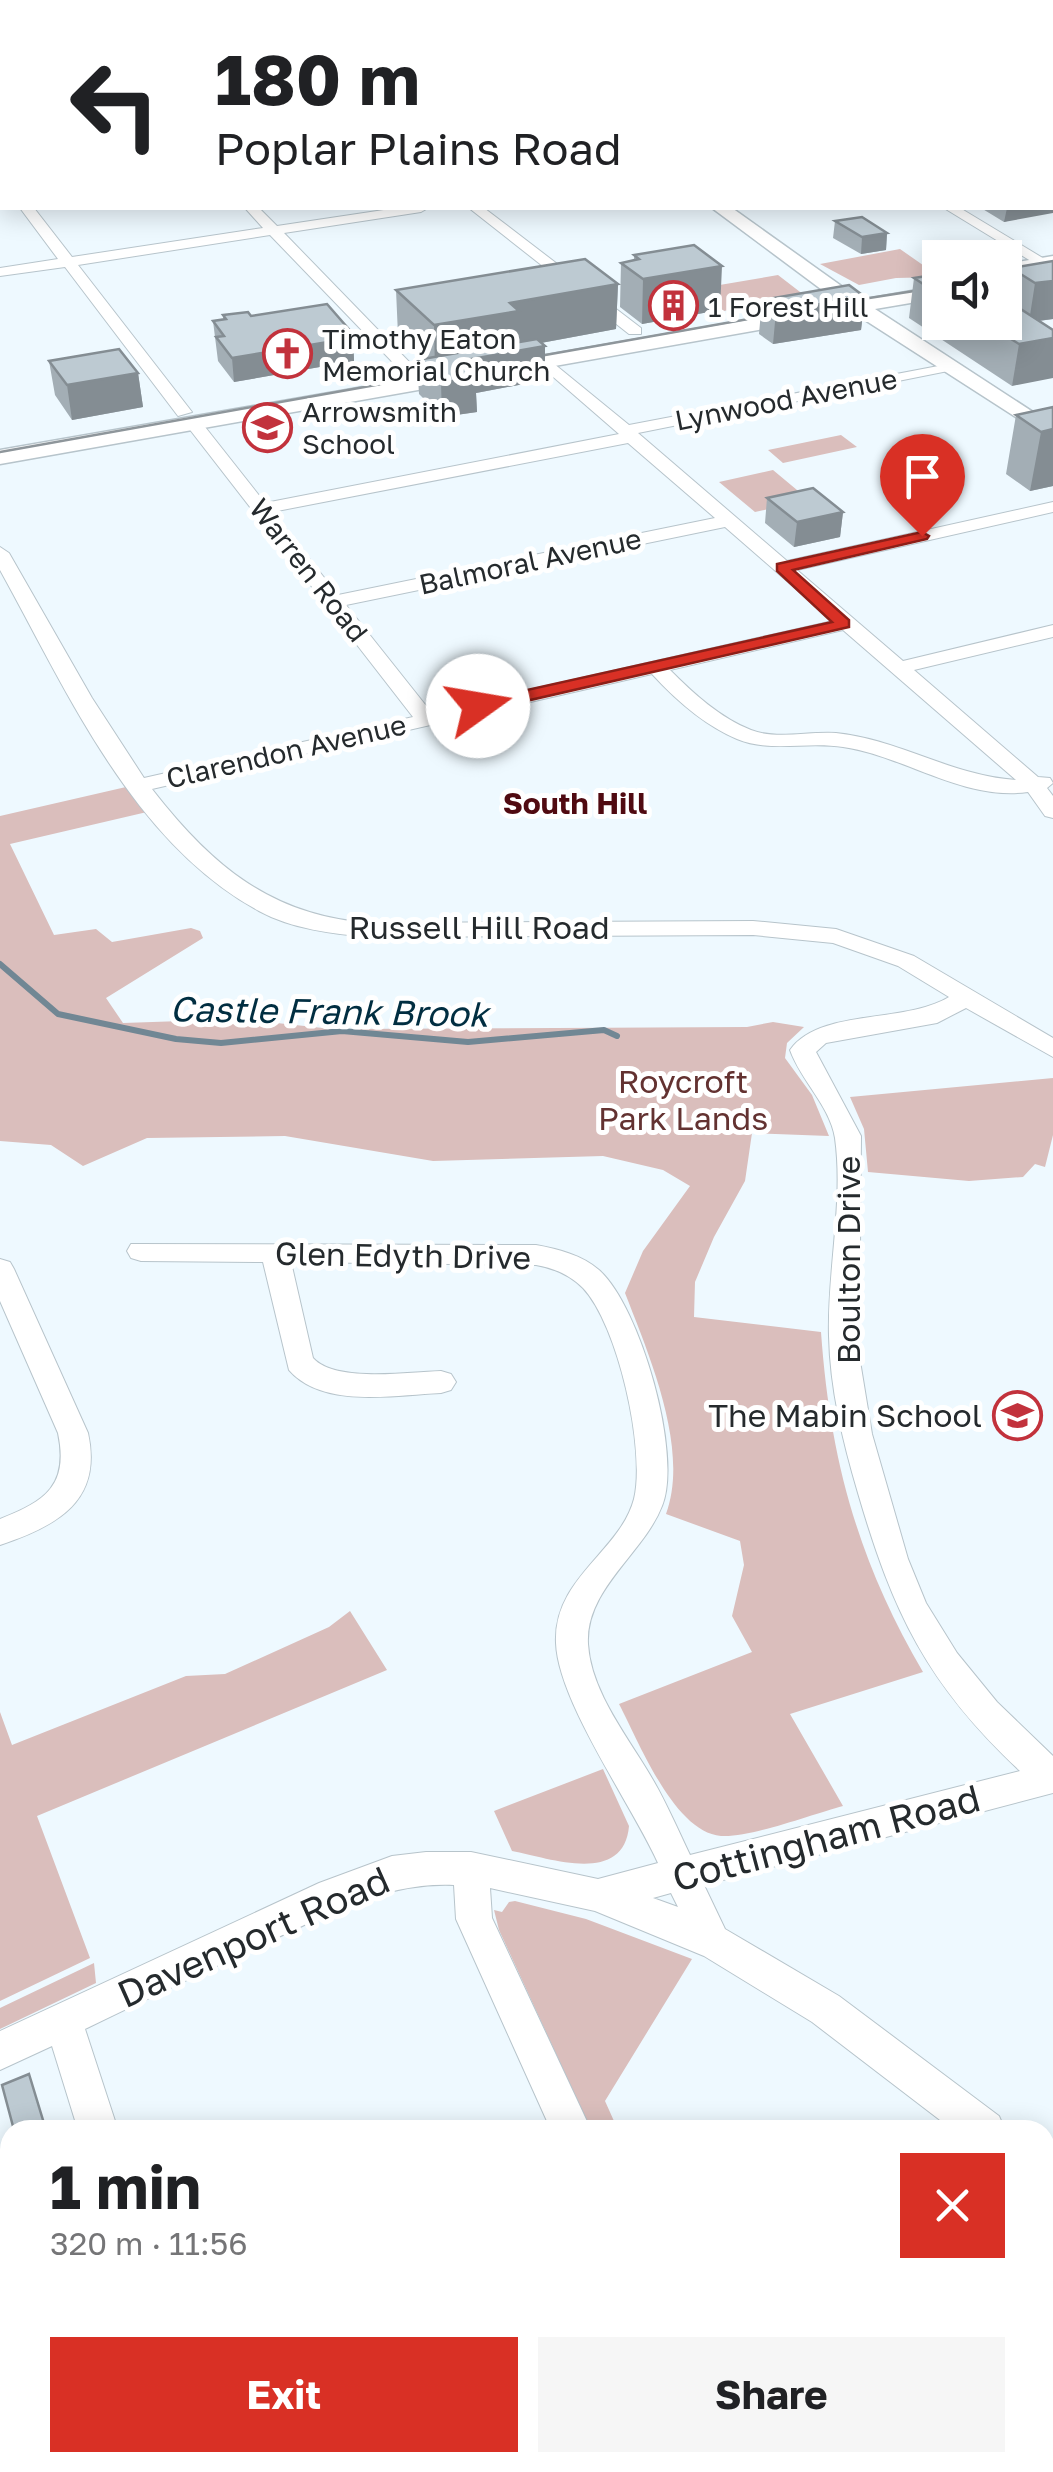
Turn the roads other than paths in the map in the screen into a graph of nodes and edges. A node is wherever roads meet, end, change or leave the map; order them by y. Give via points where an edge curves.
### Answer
1 (29, 210) edge
2 (254, 210) edge
3 (408, 210) edge
4 (479, 210) edge
5 (723, 210) edge
6 (954, 210) edge
7 (275, 231) junction
8 (69, 262) junction
9 (1050, 266) edge
10 (1022, 268) edge
11 (0, 272) edge
12 (1022, 275) edge
13 (922, 284) edge
14 (922, 294) edge
15 (848, 300) junction
16 (635, 331) junction
17 (542, 359) junction
18 (948, 366) junction
19 (410, 372) junction
20 (333, 391) junction
21 (188, 417) junction
22 (1043, 419) edge
23 (628, 434) junction
24 (1053, 435) edge
25 (0, 444) edge
26 (0, 458) edge
27 (1053, 507) edge
28 (260, 510) junction
29 (726, 520) junction
30 (0, 553) edge
31 (782, 568) junction
32 (334, 602) junction
33 (844, 624) junction
34 (1053, 631) edge
35 (655, 666) junction
36 (898, 668) junction
37 (425, 718) junction
38 (1044, 782) edge
39 (138, 786) junction
40 (1053, 811) edge
41 (968, 996) junction
42 (1053, 1049) edge
43 (141, 1251) dead end
44 (275, 1254) junction
45 (0, 1269) edge
46 (441, 1382) dead end
47 (0, 1532) edge
48 (1053, 1778) edge
49 (471, 1869) junction
50 (681, 1876) junction
51 (599, 1895) junction
52 (711, 1939) junction
53 (62, 2021) junction
54 (0, 2051) edge
55 (95, 2120) edge
56 (566, 2120) edge
57 (972, 2120) edge

1 - 8 street, Warren Road
2 - 7 street
3 - 7 street
4 - 16 street
5 - 15 main road
6 - 9 street
7 - 8 street
7 - 19 street
8 - 11 street
8 - 21 street, Warren Road
9 - 10 main road
9 - 12 main road
13 - 15 main road
14 - 15 main road
15 - 16 main road
15 - 17 main road
15 - 18 main road
16 - 19 main road
17 - 20 main road
17 - 23 street
18 - 22 main road
18 - 23 street, Lynwood Avenue
19 - 20 main road
20 - 21 main road
21 - 25 main road
21 - 26 main road
21 - 28 street, Warren Road
22 - 24 main road
23 - 28 street, Lynwood Avenue
23 - 29 street
27 - 31 street
28 - 32 street, Warren Road
29 - 31 street
29 - 32 street, Balmoral Avenue
30 - 39 street, Russell Hill Road
31 - 33 street
32 - 37 street, Warren Road
33 - 35 street, Clarendon Avenue
33 - 36 street
34 - 36 street
35 - 37 street, Clarendon Avenue
35 - 38 street via 743,735 843,741 965,778
36 - 38 street
37 - 39 street, Clarendon Avenue
38 - 40 street
39 - 41 street, Russell Hill Road via 221,876 302,920 393,930 786,929 880,948
41 - 42 street, Russell Hill Road
41 - 48 street, Boulton Drive via 937,1015 818,1036 803,1050 848,1136 843,1336 862,1455 899,1578 956,1677
43 - 44 street, Glen Edyth Drive
44 - 46 street via 306,1373 334,1383
44 - 50 street, Glen Edyth Drive via 536,1254 586,1274 604,1295 642,1403 654,1474 643,1517 578,1607 572,1646 592,1702
45 - 47 street via 79,1456 62,1498
48 - 50 street, Cottingham Road
49 - 51 street, Davenport Road
49 - 53 street, Davenport Road via 412,1869 370,1880
49 - 56 street via 474,1919
50 - 51 street, Cottingham Road
50 - 52 street, Glen Edyth Drive
51 - 52 street, Davenport Road
52 - 57 street, Davenport Road via 805,1992
53 - 54 street, Davenport Road
53 - 55 street

